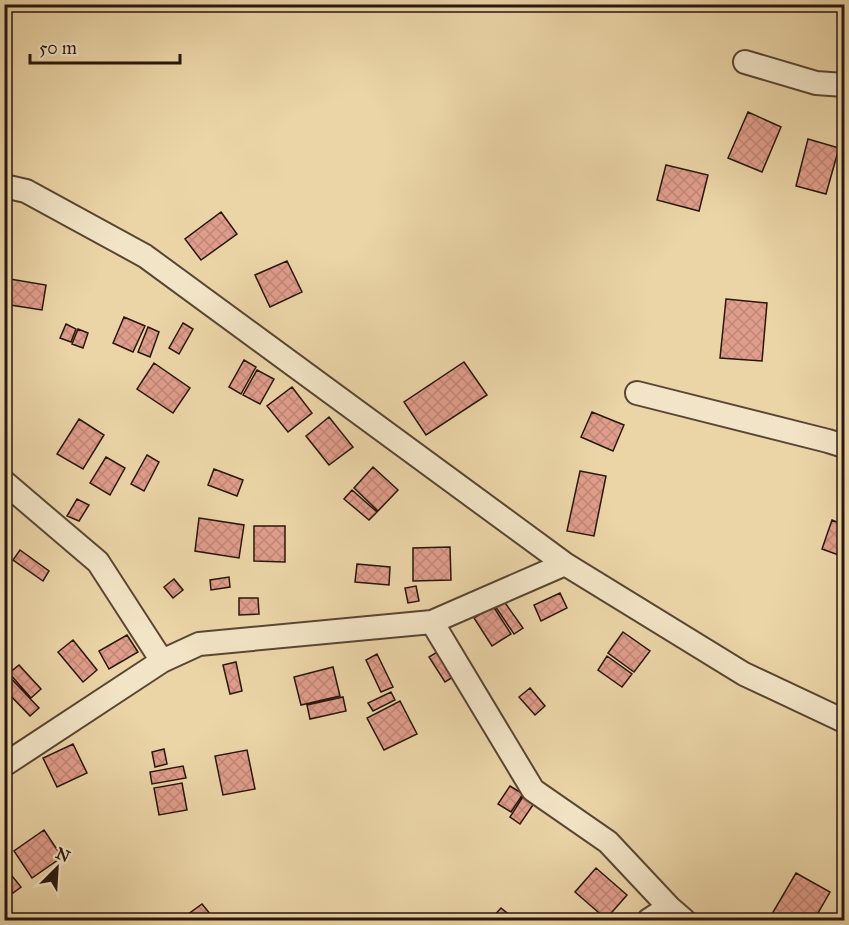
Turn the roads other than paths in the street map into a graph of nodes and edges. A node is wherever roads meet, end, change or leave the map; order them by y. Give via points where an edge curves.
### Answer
1 (745, 62) dead end
2 (844, 85) edge
3 (4, 186) edge
4 (637, 393) dead end
5 (844, 446) edge
6 (4, 482) edge
7 (565, 564) junction
8 (432, 622) junction
9 (162, 661) junction
10 (844, 721) edge
11 (4, 765) edge
12 (676, 914) edge
13 (649, 921) edge

1 - 2 street via 816,83
3 - 7 street via 26,191 145,256
4 - 5 street
6 - 9 street via 98,562
7 - 8 street
7 - 10 street via 744,674
8 - 9 street via 199,645
8 - 12 street via 533,790 608,842
9 - 11 street
12 - 13 street

